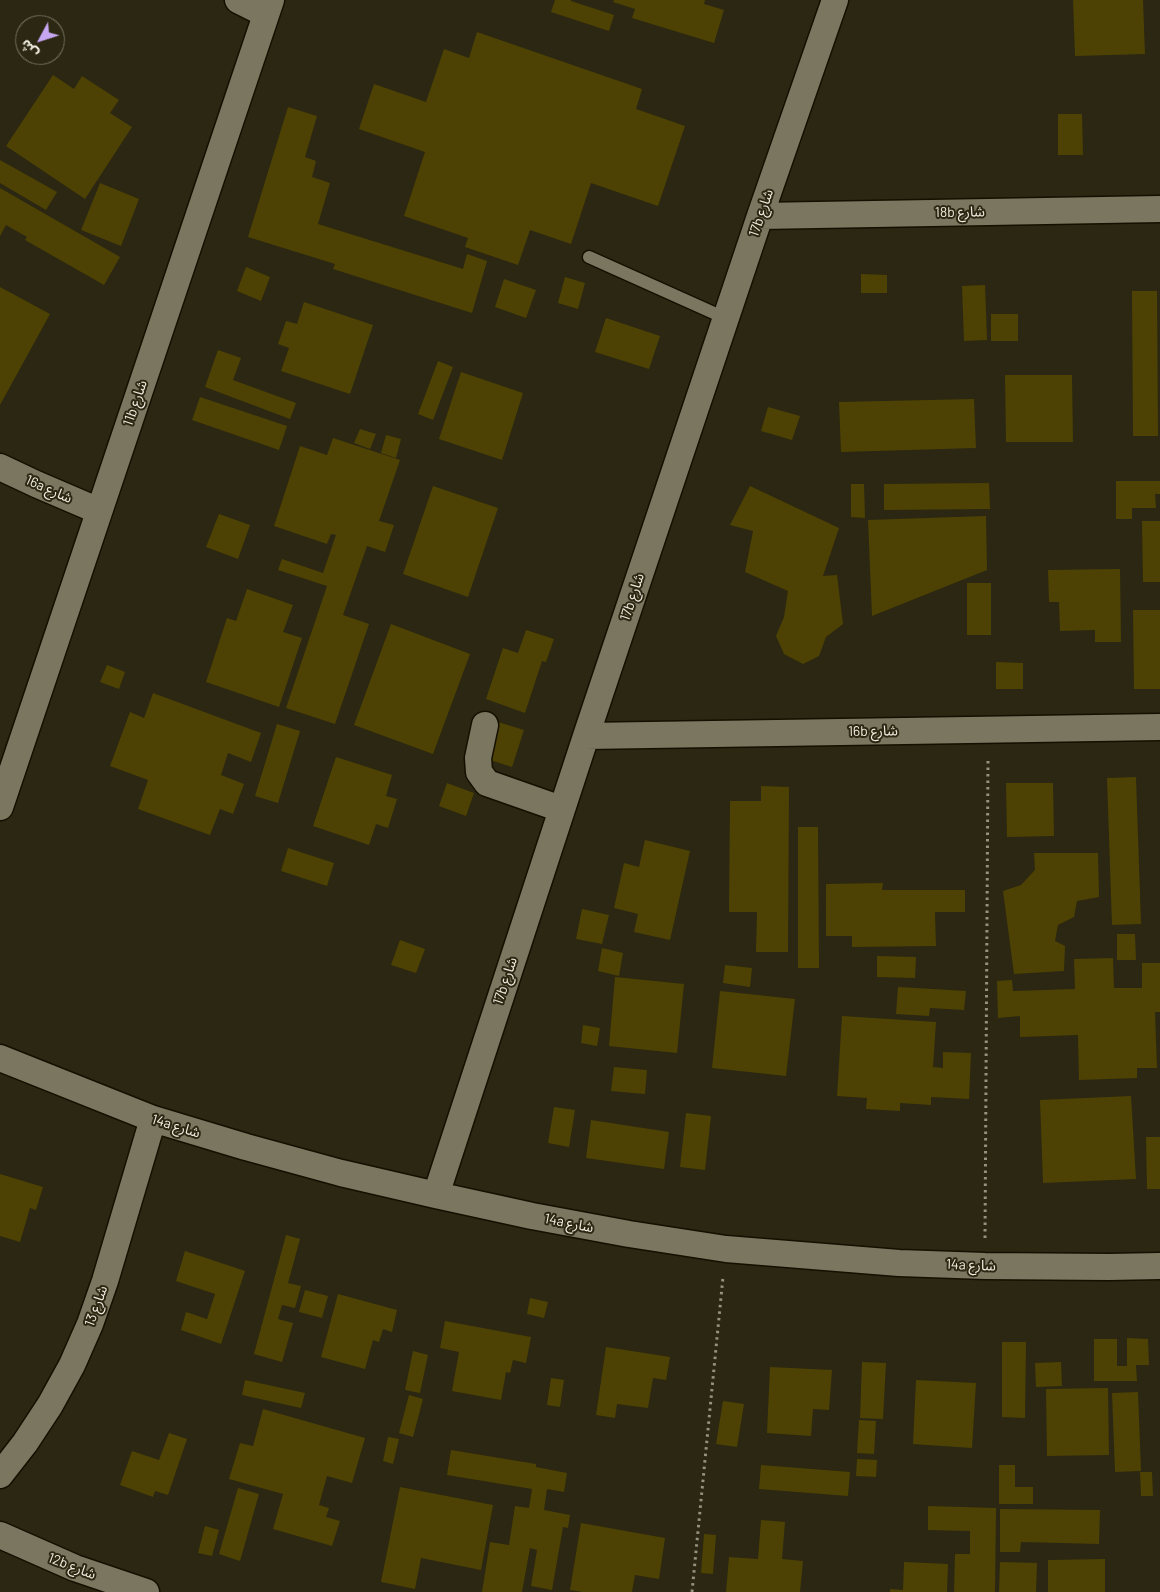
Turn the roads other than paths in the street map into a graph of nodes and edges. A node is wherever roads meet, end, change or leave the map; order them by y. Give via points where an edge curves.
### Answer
1 (238, 0) edge
2 (835, 0) edge
3 (268, 7) edge
4 (1160, 209) edge
5 (760, 216) junction
6 (589, 258) dead end
7 (725, 318) junction
8 (0, 467) edge
9 (99, 511) junction
10 (485, 725) dead end
11 (1160, 727) edge
12 (586, 736) junction
13 (0, 807) edge
14 (561, 809) junction
15 (0, 1058) edge
16 (153, 1119) junction
17 (436, 1195) junction
18 (1160, 1266) edge
19 (0, 1474) edge
20 (0, 1535) edge
21 (146, 1592) edge

1 - 3 street
2 - 5 street, 17b شارع
3 - 9 street, 11b شارع
4 - 5 street, 18b شارع
5 - 7 street, 17b شارع
6 - 7 lane
7 - 12 street, 17b شارع
8 - 9 street, 16a شارع
9 - 13 street, 11b شارع
10 - 14 street via 478,758 479,772 487,783
11 - 12 street, 16b شارع
12 - 14 street, 17b شارع
14 - 17 street, 17b شارع
15 - 16 street, 14a شارع
16 - 17 street, 14a شارع via 340,1173
16 - 19 street, شارع 13 via 90,1324 50,1405
17 - 18 street, 14a شارع via 580,1225 726,1249 899,1263
20 - 21 street, 12b شارع via 75,1568

